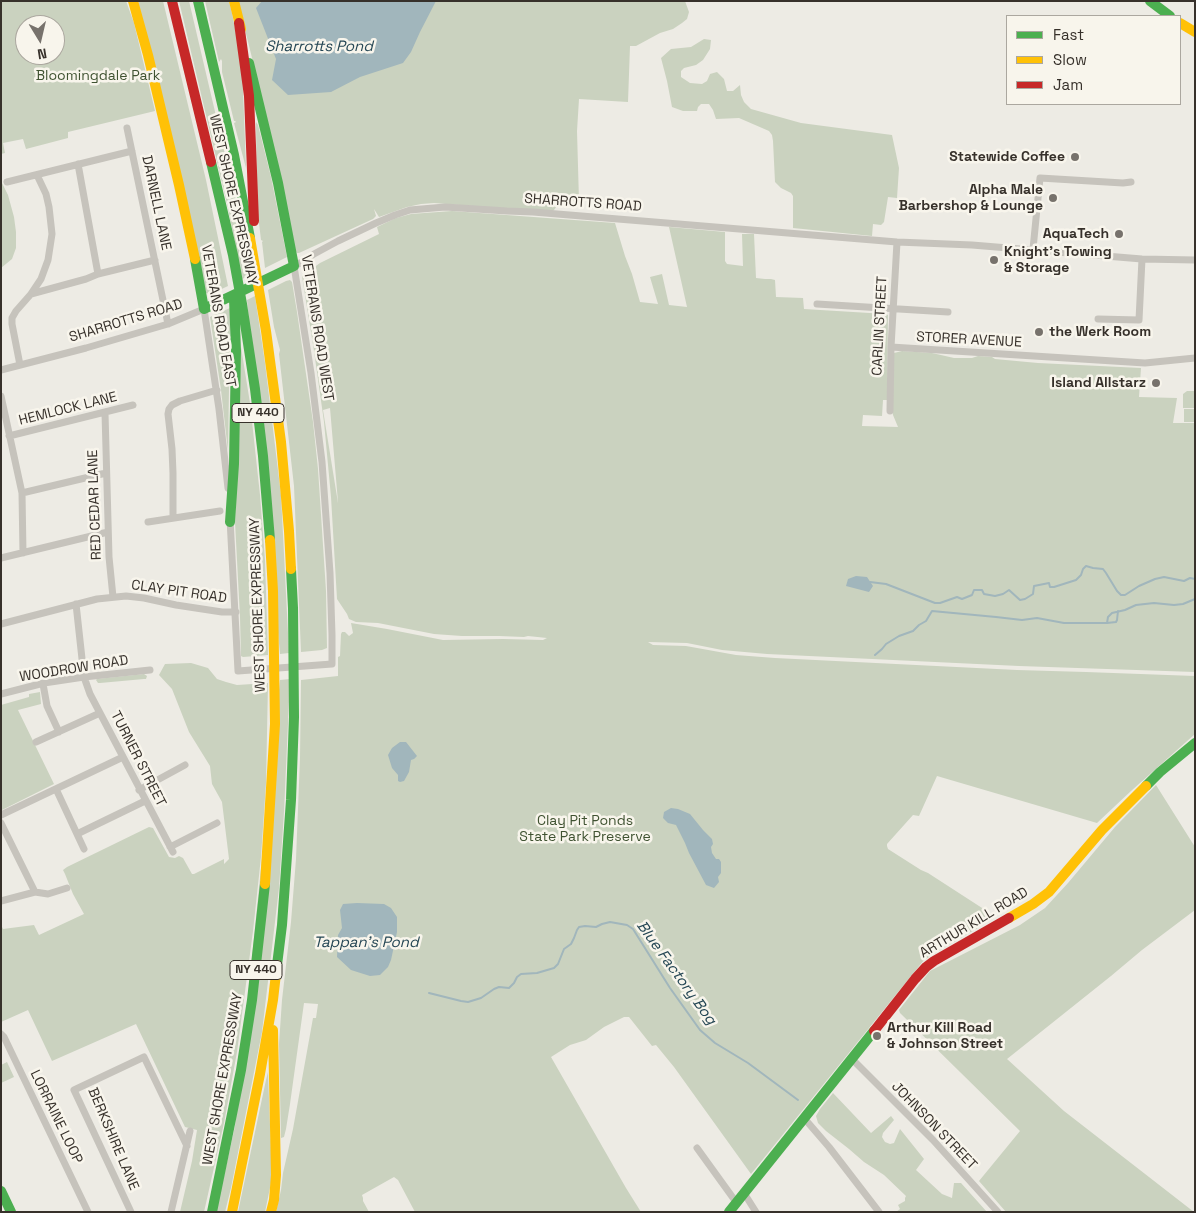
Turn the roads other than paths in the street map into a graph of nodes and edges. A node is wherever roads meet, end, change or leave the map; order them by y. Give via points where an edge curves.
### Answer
1 (133, 1) edge
2 (172, 1) edge
3 (198, 1) edge
4 (234, 1) edge
5 (1150, 1) edge
6 (1169, 15) edge
7 (239, 23) junction
8 (1181, 24) edge
9 (1195, 32) edge
10 (127, 128) dead end
11 (132, 151) junction
12 (78, 164) junction
13 (36, 175) junction
14 (7, 182) dead end
15 (1131, 182) dead end
16 (223, 214) junction
17 (897, 242) junction
18 (1032, 249) junction
19 (1142, 259) junction
20 (155, 260) junction
21 (1195, 260) edge
22 (290, 268) junction
23 (98, 274) junction
24 (32, 294) junction
25 (817, 304) dead end
26 (208, 307) junction
27 (893, 309) junction
28 (948, 312) dead end
29 (1098, 319) dead end
30 (168, 324) junction
31 (891, 347) junction
32 (270, 352) junction
33 (1195, 358) edge
34 (20, 365) junction
35 (1, 370) edge
36 (217, 390) junction
37 (1, 396) edge
38 (133, 406) dead end
39 (890, 411) dead end
40 (105, 413) junction
41 (9, 436) junction
42 (106, 474) junction
43 (22, 493) junction
44 (220, 511) dead end
45 (172, 518) junction
46 (148, 522) dead end
47 (230, 522) junction
48 (108, 532) junction
49 (23, 553) junction
50 (1, 558) edge
51 (113, 597) junction
52 (76, 604) junction
53 (236, 612) junction
54 (1, 624) edge
55 (150, 670) dead end
56 (238, 671) joint
57 (84, 677) junction
58 (43, 684) junction
59 (1, 694) edge
60 (100, 713) junction
61 (58, 732) junction
62 (36, 742) dead end
63 (1195, 743) edge
64 (123, 757) junction
65 (185, 765) dead end
66 (56, 789) junction
67 (139, 790) junction
68 (145, 801) junction
69 (1, 815) edge
70 (1, 823) edge
71 (217, 823) dead end
72 (77, 834) junction
73 (84, 849) dead end
74 (67, 888) dead end
75 (35, 892) junction
76 (1, 901) edge
77 (273, 1000) junction
78 (1, 1034) edge
79 (851, 1058) junction
80 (804, 1118) junction
81 (190, 1131) dead end
82 (187, 1146) junction
83 (697, 1148) dead end
84 (1, 1190) edge
85 (744, 1193) junction
86 (736, 1202) junction
87 (11, 1212) edge
88 (88, 1212) edge
89 (131, 1212) edge
90 (171, 1212) edge
91 (212, 1212) edge
92 (232, 1212) edge
93 (271, 1212) edge
94 (729, 1212) edge
95 (756, 1212) edge
96 (879, 1212) edge
97 (998, 1212) edge

1 - 26 main road, VETERANS ROAD EAST
2 - 16 main road, WEST SHORE EXPRESSWAY / NY 440
3 - 32 main road, WEST SHORE EXPRESSWAY / NY 440 via 234,155
4 - 7 main road, VETERANS ROAD WEST
5 - 6 main road
7 - 22 main road, VETERANS ROAD WEST via 277,176
7 - 32 main road via 250,96 253,208
8 - 9 main road
10 - 11 street, DARNELL LANE
11 - 12 street, DARNELL LANE
11 - 20 street, DARNELL LANE
12 - 13 street, DARNELL LANE
12 - 23 street
13 - 14 street, DARNELL LANE
13 - 24 street via 46,194 52,234 48,260
15 - 18 street via 1040,178
16 - 47 main road via 236,333
16 - 91 main road, WEST SHORE EXPRESSWAY / NY 440 via 242,304 267,501 274,616 275,724 264,902 252,1000 242,1070
17 - 18 street, SHARROTTS ROAD
17 - 22 street, SHARROTTS ROAD via 445,207 410,210 395,215
17 - 27 street, CARLIN STREET
18 - 19 street, SHARROTTS ROAD
19 - 21 street, SHARROTTS ROAD
19 - 29 street via 1139,320
20 - 23 street, DARNELL LANE
20 - 30 street, DARNELL LANE
22 - 26 main road, SHARROTTS ROAD
22 - 56 street, VETERANS ROAD WEST via 310,366 322,469 330,573 332,664
23 - 24 street, DARNELL LANE
24 - 34 street via 12,318
25 - 27 street
26 - 30 street, SHARROTTS ROAD
26 - 36 street, VETERANS ROAD EAST
27 - 28 street
27 - 31 street, CARLIN STREET
30 - 34 street, SHARROTTS ROAD
31 - 33 street, STORER AVENUE via 1145,363
31 - 39 street, CARLIN STREET
32 - 77 main road, WEST SHORE EXPRESSWAY / NY 440 via 285,480 293,608 294,717 289,838
34 - 35 street, SHARROTTS ROAD
36 - 45 street via 180,401 169,410
36 - 47 street, VETERANS ROAD EAST
37 - 41 street
38 - 40 street, HEMLOCK LANE
40 - 41 street, HEMLOCK LANE
40 - 42 street, RED CEDAR LANE
41 - 43 street
42 - 43 street
42 - 48 street, RED CEDAR LANE
43 - 49 street
44 - 45 street
45 - 46 street
47 - 53 street, VETERANS ROAD EAST
48 - 49 street
48 - 51 street, RED CEDAR LANE
49 - 50 street
51 - 52 street, CLAY PIT ROAD
51 - 53 street, CLAY PIT ROAD via 144,598
52 - 54 street, CLAY PIT ROAD
52 - 57 street, TURNER STREET
53 - 56 street, VETERANS ROAD EAST
55 - 57 street, WOODROW ROAD
57 - 58 street, WOODROW ROAD
57 - 60 street, TURNER STREET
58 - 59 street, WOODROW ROAD
58 - 61 street via 47,706
60 - 61 street
60 - 64 street, TURNER STREET
61 - 62 street
63 - 79 main road, ARTHUR KILL ROAD via 1160,772 1102,830 1049,892 926,967
64 - 66 street
64 - 67 street, TURNER STREET
65 - 67 street
66 - 69 street
66 - 72 street
67 - 68 street, TURNER STREET
68 - 71 street, TURNER STREET via 171,850
68 - 72 street
70 - 75 street
72 - 73 street
74 - 75 street via 48,894
75 - 76 street
77 - 92 main road, WEST SHORE EXPRESSWAY / NY 440
77 - 93 main road via 276,1175
78 - 88 street, LORRAINE LOOP
79 - 80 main road, ARTHUR KILL ROAD
79 - 97 street, JOHNSON STREET via 933,1140
80 - 85 main road, ARTHUR KILL ROAD
80 - 96 street
81 - 82 street
82 - 89 street, BERKSHIRE LANE via 144,1057 74,1090
82 - 90 street
83 - 86 street
84 - 87 main road
85 - 86 main road, ARTHUR KILL ROAD
85 - 95 street
86 - 94 main road, ARTHUR KILL ROAD

